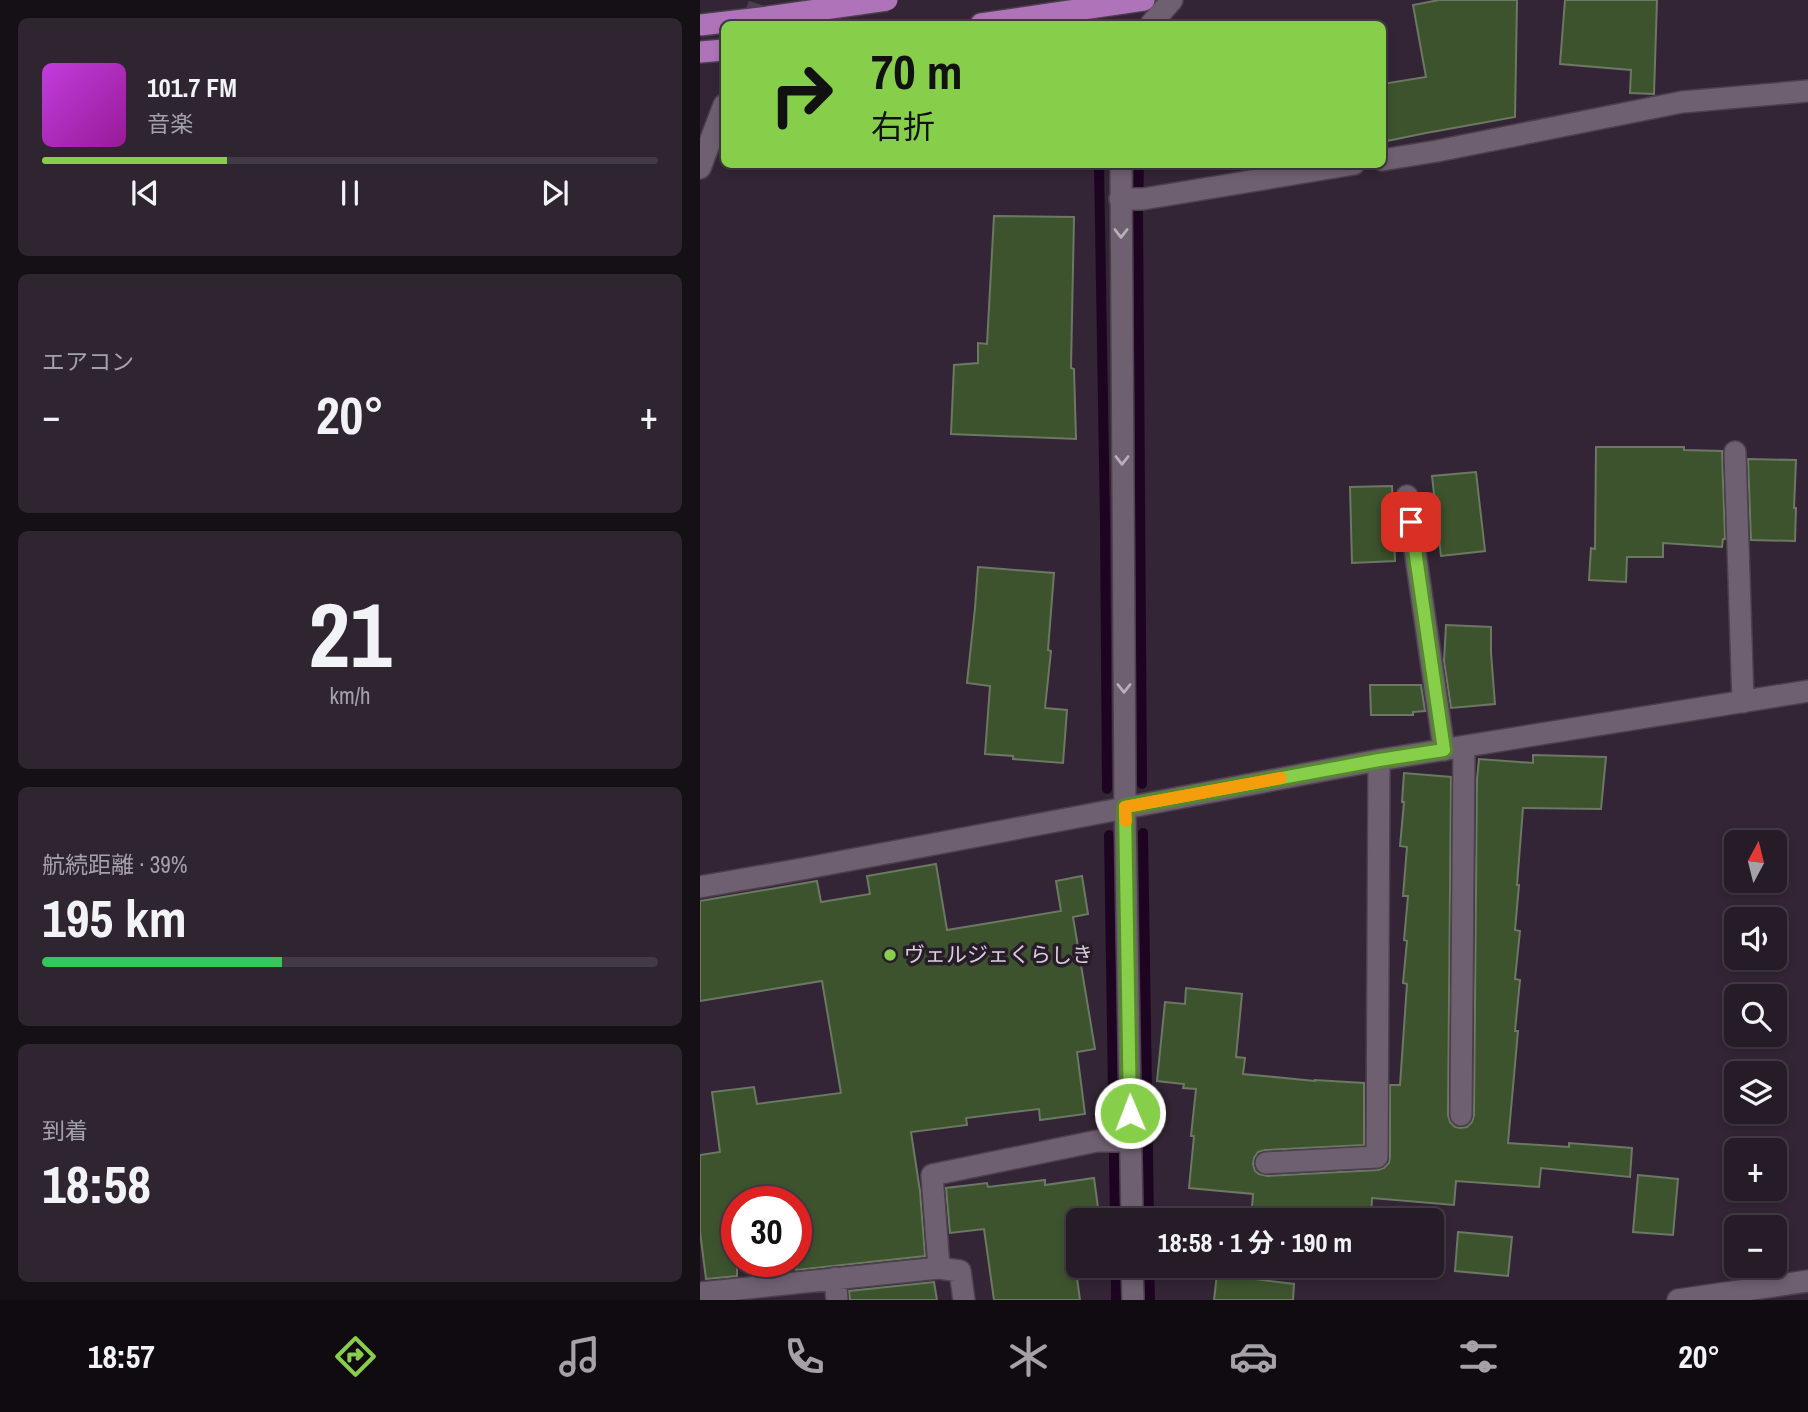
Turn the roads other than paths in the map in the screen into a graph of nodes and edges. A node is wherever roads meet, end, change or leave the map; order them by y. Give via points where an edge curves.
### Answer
1 (887, 0) edge
2 (1144, 0) edge
3 (1172, 0) edge
4 (734, 21) edge
5 (1001, 21) edge
6 (1154, 21) edge
7 (721, 23) edge
8 (700, 25) edge
9 (721, 50) edge
10 (700, 52) edge
11 (1808, 91) edge
12 (721, 113) edge
13 (1386, 159) edge
14 (700, 168) edge
15 (1122, 168) edge
16 (1329, 168) edge
17 (1132, 199) junction
18 (1735, 453) dead end
19 (1407, 496) dead end
20 (1808, 691) edge
21 (1743, 702) junction
22 (1454, 749) junction
23 (1379, 760) junction
24 (1125, 807) junction
25 (700, 887) edge
26 (1461, 1115) dead end
27 (1118, 1141) junction
28 (1266, 1163) dead end
29 (1130, 1208) edge
30 (939, 1268) junction
31 (835, 1278) junction
32 (1132, 1278) edge
33 (1808, 1281) edge
34 (700, 1293) edge
35 (837, 1300) edge
36 (964, 1300) edge
37 (1133, 1300) edge
38 (1678, 1300) edge

1 - 4 highway, bridge
2 - 5 highway
3 - 6 street
7 - 8 highway, bridge
9 - 10 highway
11 - 13 street via 1682,102
12 - 14 street
15 - 17 street
16 - 17 street
17 -> 24 street
18 - 21 street
19 - 22 street
20 - 21 street
21 - 22 street
22 - 23 street
22 - 26 street
23 - 24 street
23 - 28 street via 1377,1157
24 - 25 street
24 - 27 street
27 - 29 street
27 - 30 street via 1097,1141 932,1175
30 - 31 street
30 - 36 street via 960,1271
31 - 34 street
31 - 35 street
32 - 37 street
33 - 38 street

